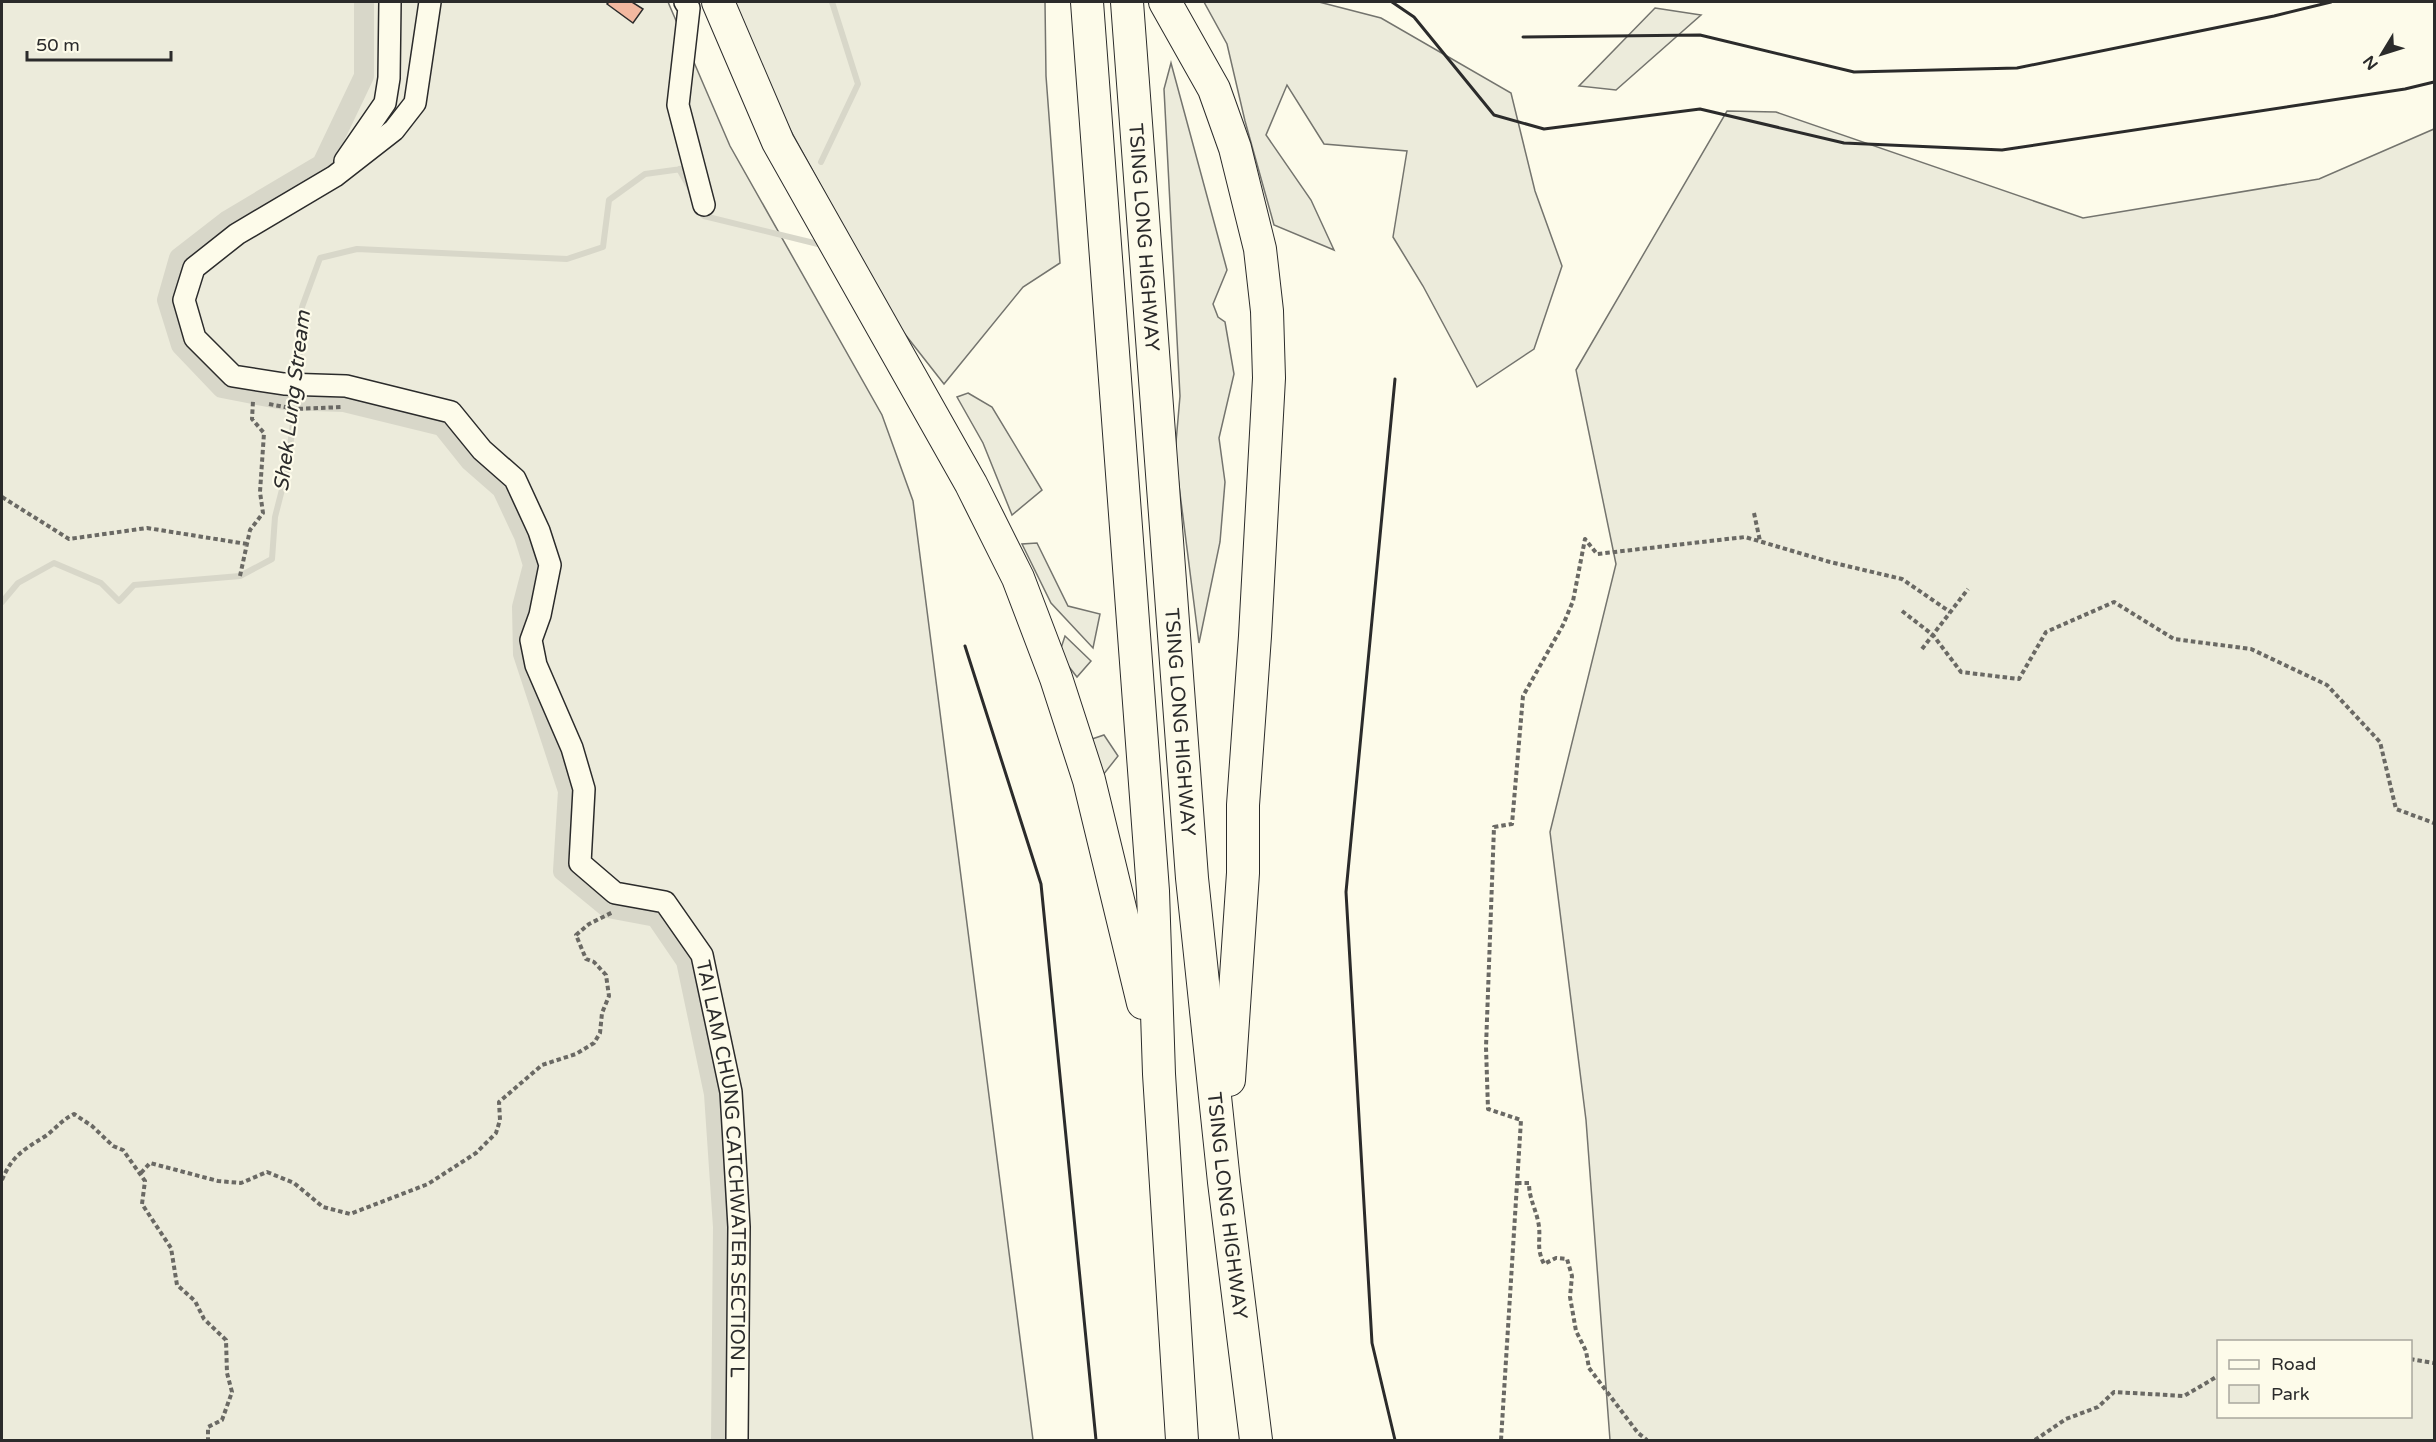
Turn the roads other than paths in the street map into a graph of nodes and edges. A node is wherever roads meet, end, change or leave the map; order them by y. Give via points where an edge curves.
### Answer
1 (390, 2) edge
2 (430, 2) edge
3 (685, 2) edge
4 (718, 2) edge
5 (1087, 2) edge
6 (1127, 2) edge
7 (1165, 2) edge
8 (335, 176) junction
9 (704, 206) dead end
10 (1159, 1074) junction
11 (1224, 1182) junction
12 (737, 1440) edge
13 (1182, 1440) edge
14 (1257, 1440) edge

1 - 8 lane via 385,103
2 - 8 lane via 415,103 394,130
3 - 9 lane via 689,8 678,105
4 - 10 highway via 778,142 971,484 1018,578 1089,780
5 - 10 highway, TSING LONG HIGHWAY via 1153,891
6 - 11 highway, TSING LONG HIGHWAY via 1192,878
7 - 11 highway via 1222,109 1260,249 1267,311 1269,378
8 - 12 lane, TAI LAM CHUNG CATCHWATER SECTION L via 237,234 194,268 184,300 195,338 233,376 284,384 346,386 451,412 482,450 515,479 550,565 531,640 536,665 572,748 584,789 580,863 615,893 665,902 702,955 730,1092 739,1227
10 - 13 highway, TSING LONG HIGHWAY
11 - 14 highway, TSING LONG HIGHWAY

